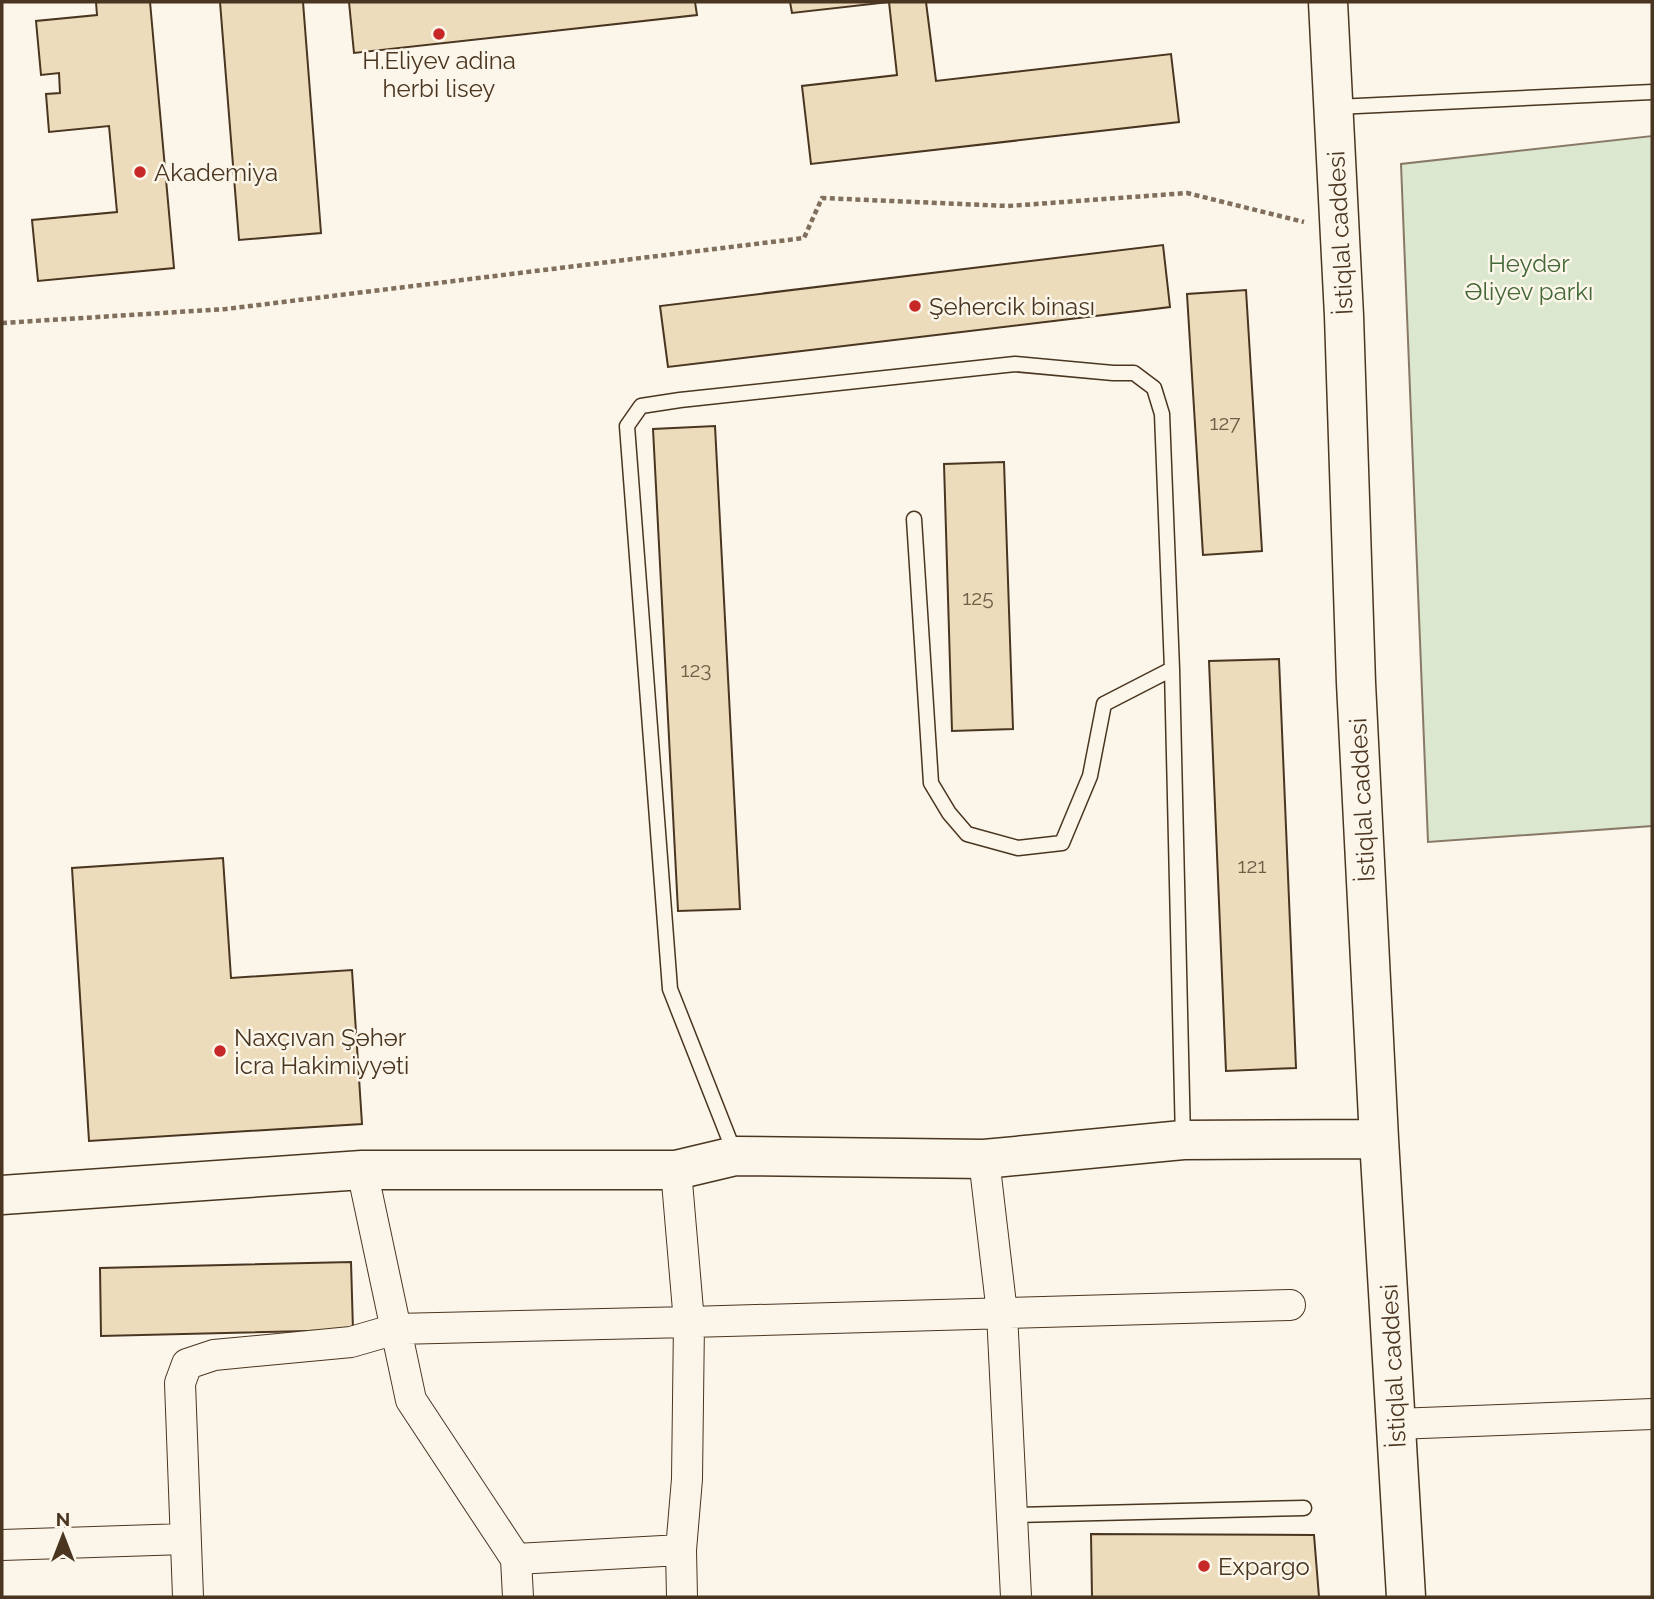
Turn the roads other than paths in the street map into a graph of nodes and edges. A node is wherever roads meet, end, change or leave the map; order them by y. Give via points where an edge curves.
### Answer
1 (1328, 2) edge
2 (1652, 92) edge
3 (1335, 107) junction
4 (914, 519) dead end
5 (1172, 669) junction
6 (1379, 1139) junction
7 (1183, 1140) junction
8 (735, 1156) junction
9 (984, 1159) junction
10 (362, 1170) junction
11 (676, 1170) junction
12 (2, 1195) edge
13 (1290, 1305) dead end
14 (1002, 1313) junction
15 (689, 1322) junction
16 (396, 1329) junction
17 (1652, 1414) edge
18 (1396, 1424) junction
19 (1304, 1508) dead end
20 (1013, 1515) junction
21 (185, 1539) junction
22 (2, 1545) edge
23 (681, 1550) junction
24 (516, 1559) junction
25 (188, 1597) edge
26 (518, 1597) edge
27 (682, 1597) edge
28 (1016, 1597) edge
29 (1406, 1597) edge

1 - 3 main road, İstiqlal caddesi
2 - 3 lane
3 - 6 main road, İstiqlal caddesi via 1356,682
4 - 5 lane via 931,783 967,834 1018,848 1062,844 1090,776 1104,704
5 - 7 lane
5 - 8 lane via 1162,414 1154,388 1134,373 1015,364 641,406 627,426 670,989
6 - 7 main road
6 - 18 main road, İstiqlal caddesi
7 - 9 main road
8 - 9 main road
8 - 11 main road
9 - 14 street
10 - 11 main road
10 - 12 main road
10 - 16 street
11 - 15 street
13 - 14 street
14 - 15 street
14 - 20 street
15 - 16 street
15 - 23 street via 687,1479
16 - 21 street via 351,1342 214,1355 187,1364 180,1383
16 - 24 street via 411,1400
17 - 18 street
18 - 29 main road, İstiqlal caddesi
19 - 20 lane
20 - 28 street
21 - 22 street
21 - 25 street
23 - 24 street
23 - 27 street
24 - 26 street

